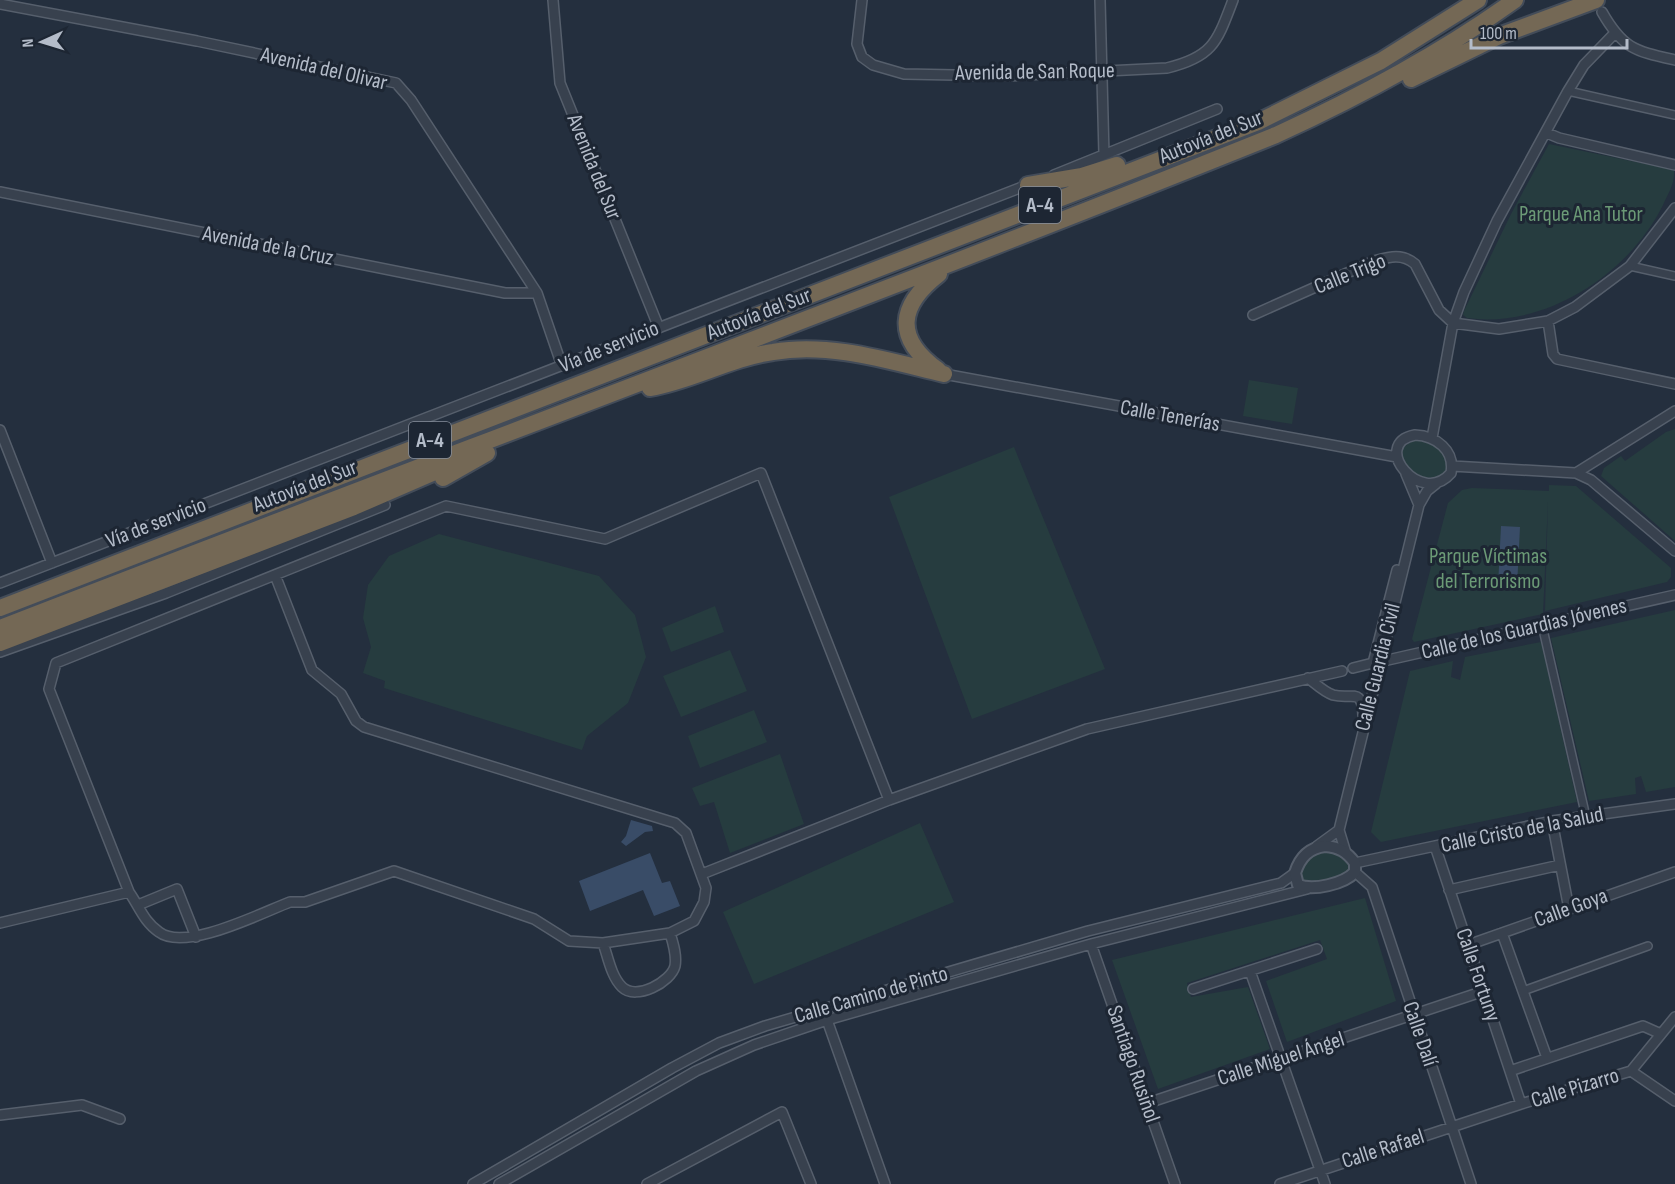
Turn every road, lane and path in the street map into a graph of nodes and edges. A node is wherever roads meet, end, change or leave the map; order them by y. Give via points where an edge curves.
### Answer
1 (553, 0) edge
2 (862, 0) edge
3 (1100, 0) edge
4 (1233, 0) edge
5 (1478, 0) edge
6 (1515, 0) edge
7 (0, 4) edge
8 (1599, 6) edge
9 (1614, 34) junction
10 (1675, 60) edge
11 (1103, 71) junction
12 (1568, 91) junction
13 (1340, 106) junction
14 (1217, 109) dead end
15 (1675, 115) edge
16 (1258, 122) junction
17 (1547, 133) junction
18 (1104, 154) junction
19 (1675, 165) edge
20 (1028, 185) junction
21 (0, 192) edge
22 (1675, 209) edge
23 (953, 263) junction
24 (1630, 266) junction
25 (1675, 276) edge
26 (537, 292) junction
27 (1253, 315) dead end
28 (1548, 321) junction
29 (1453, 323) junction
30 (659, 328) junction
31 (562, 366) junction
32 (944, 374) junction
33 (1675, 384) edge
34 (614, 394) junction
35 (1675, 411) edge
36 (0, 430) edge
37 (507, 433) junction
38 (1432, 438) junction
39 (487, 453) junction
40 (1397, 457) junction
41 (1597, 462) junction
42 (1452, 466) junction
43 (1405, 471) junction
44 (1576, 473) junction
45 (1437, 483) junction
46 (1596, 485) junction
47 (385, 505) joint
48 (1419, 505) junction
49 (1675, 551) edge
50 (1407, 553) junction
51 (52, 563) junction
52 (275, 575) junction
53 (0, 583) edge
54 (1675, 588) edge
55 (1672, 596) edge
56 (0, 608) edge
57 (1542, 625) junction
58 (0, 628) edge
59 (0, 643) edge
60 (0, 652) edge
61 (1379, 662) junction
62 (1353, 668) dead end
63 (1342, 671) dead end
64 (1308, 678) junction
65 (1363, 730) junction
66 (889, 800) junction
67 (1675, 804) edge
68 (1586, 817) junction
69 (1552, 821) junction
70 (1339, 830) junction
71 (1435, 846) junction
72 (1316, 847) junction
73 (1346, 853) junction
74 (1560, 865) junction
75 (1355, 867) junction
76 (1675, 872) edge
77 (1295, 873) junction
78 (702, 874) junction
79 (1307, 889) junction
80 (1449, 890) junction
81 (129, 892) junction
82 (138, 905) junction
83 (1569, 909) junction
84 (0, 923) edge
85 (670, 933) junction
86 (1502, 933) junction
87 (196, 937) junction
88 (603, 944) junction
89 (1091, 944) junction
90 (1468, 945) junction
91 (1648, 946) dead end
92 (1317, 949) dead end
93 (1250, 970) junction
94 (1192, 989) dead end
95 (1484, 991) junction
96 (1523, 991) junction
97 (1413, 1014) junction
98 (1675, 1017) edge
99 (827, 1020) junction
100 (1660, 1034) junction
101 (1282, 1058) junction
102 (1547, 1059) junction
103 (1510, 1071) junction
104 (1631, 1071) junction
105 (1675, 1101) edge
106 (1148, 1103) junction
107 (1521, 1104) junction
108 (0, 1115) edge
109 (120, 1119) dead end
110 (1451, 1127) junction
111 (1320, 1170) junction
112 (473, 1184) edge
113 (498, 1184) edge
114 (647, 1184) edge
115 (811, 1184) edge
116 (885, 1184) edge
117 (1175, 1184) edge
118 (1280, 1184) edge
119 (1325, 1184) edge
120 (1471, 1184) edge

1 - 30 street, Avenida del Sur via 560,83
2 - 11 street, Avenida de San Roque via 857,44 862,57 873,65 904,74 1006,76
3 - 11 street
4 - 11 street, Avenida de San Roque via 1209,50 1193,62 1167,68
5 - 16 highway, Autovía del Sur / A-4 via 1380,61
6 - 13 highway, Autovía del Sur / A-4 via 1421,62
7 - 26 street, Avenida del Olivar via 396,83
8 - 9 street
8 - 13 highway via 1578,6 1499,36 1375,96
9 - 10 street via 1637,51
9 - 12 street via 1584,65
11 - 18 street
12 - 15 street
12 - 17 street
13 - 23 highway, Autovía del Sur / A-4 via 1255,144
14 - 18 street, Vía de servicio
16 - 20 highway via 1214,130 1082,176
16 - 56 highway, Autovía del Sur / A-4
17 - 19 street
17 - 29 street via 1497,221
18 - 20 street, Vía de servicio
20 - 30 street, Vía de servicio
21 - 26 street, Avenida de la Cruz via 505,293
22 - 24 street
23 - 32 highway via 919,290 908,313 913,348
23 - 34 highway, Autovía del Sur / A-4
24 - 25 street
24 - 28 street via 1575,307
26 - 31 street, Avenida del Olivar
27 - 29 street, Calle Trigo via 1393,256 1409,258 1415,264 1439,309
28 - 29 street via 1499,329
28 - 33 street via 1557,359
29 - 38 street
30 - 31 street, Vía de servicio
31 - 51 street, Vía de servicio
32 - 34 highway via 846,353 787,350 742,360 674,384
32 - 40 street, Calle Tenerías
34 - 37 highway, Autovía del Sur / A-4
35 - 41 street
36 - 51 street
37 - 39 highway
37 - 58 highway, Autovía del Sur / A-4
38 - 40 street via 1415,435 1403,439
38 - 42 street via 1444,447
39 - 47 highway
39 - 59 highway
40 - 43 street
41 - 44 street
41 - 46 street
42 - 44 street
42 - 45 street via 1447,478
43 - 45 street via 1419,481
43 - 48 street
44 - 46 street
45 - 48 street, Calle Guardia Civil
46 - 49 street
47 - 60 street via 177,588
48 - 50 street, Calle Guardia Civil
50 - 61 street, Calle Guardia Civil
50 - 62 street via 1393,582 1373,663
51 - 53 street, Vía de servicio
52 - 66 street via 446,506 605,539 761,473
52 - 78 street via 312,670 341,694 356,721 364,727 675,823 686,833
52 - 81 street via 56,663 49,689
54 - 55 street
55 - 57 street, Calle de los Guardias Jóvenes
57 - 61 street, Calle de los Guardias Jóvenes
57 - 68 street
61 - 65 street, Calle Guardia Civil
63 - 64 street
64 - 65 street via 1332,694 1358,697
64 - 66 street via 1087,729
65 - 70 street, Calle Guardia Civil
66 - 78 street
67 - 68 street, Calle Cristo de la Salud
68 - 69 street, Calle Cristo de la Salud
69 - 71 street, Calle Cristo de la Salud
69 - 74 street
70 - 72 street
70 - 73 street
71 - 75 street, Calle Cristo de la Salud
71 - 80 street, Calle Fortuny
72 - 73 street via 1336,847
72 - 77 street via 1302,857
73 - 75 street
74 - 80 street
74 - 83 street
75 - 79 street via 1345,880
75 - 97 street, Calle Dalí via 1370,884
76 - 83 street, Calle Goya
77 - 79 street via 1295,881
77 - 112 street, Calle Camino de Pinto via 1278,884 1088,931 820,1008 747,1033 672,1068
78 - 85 street via 704,902 694,921
79 - 89 street, Calle Camino de Pinto
80 - 90 street, Calle Fortuny
81 - 82 street
81 - 84 street
82 - 87 street via 146,921 160,934 177,939
82 - 87 street via 177,889
83 - 86 street, Calle Goya
85 - 88 street
85 - 88 street via 675,949 672,973 644,993 633,994 622,988
86 - 90 street, Calle Goya
86 - 96 street
87 - 88 street via 290,902 304,902 394,871 534,919 569,941
89 - 99 street, Calle Camino de Pinto
89 - 106 street, Santiago Rusiñol
90 - 95 street, Calle Fortuny
91 - 96 street
92 - 93 street
93 - 94 street
93 - 101 street
95 - 97 street, Calle Miguel Ángel
95 - 103 street, Calle Fortuny
96 - 102 street
97 - 101 street, Calle Miguel Ángel
97 - 110 street, Calle Dalí
98 - 100 street, Calle Pizarro
99 - 113 street, Calle Camino de Pinto via 754,1045 696,1071
99 - 116 street
100 - 102 street via 1643,1026
100 - 104 street, Calle Pizarro
101 - 106 street, Calle Miguel Ángel
101 - 111 street
102 - 103 street
103 - 107 street, Calle Fortuny
104 - 105 street
104 - 107 street, Calle Pizarro
106 - 117 street, Santiago Rusiñol
107 - 110 street, Calle Pizarro
108 - 109 street via 82,1105
110 - 111 street, Calle Rafael
110 - 120 street, Calle Dalí
111 - 118 street, Calle Rafael
111 - 119 street
114 - 115 street via 782,1112

